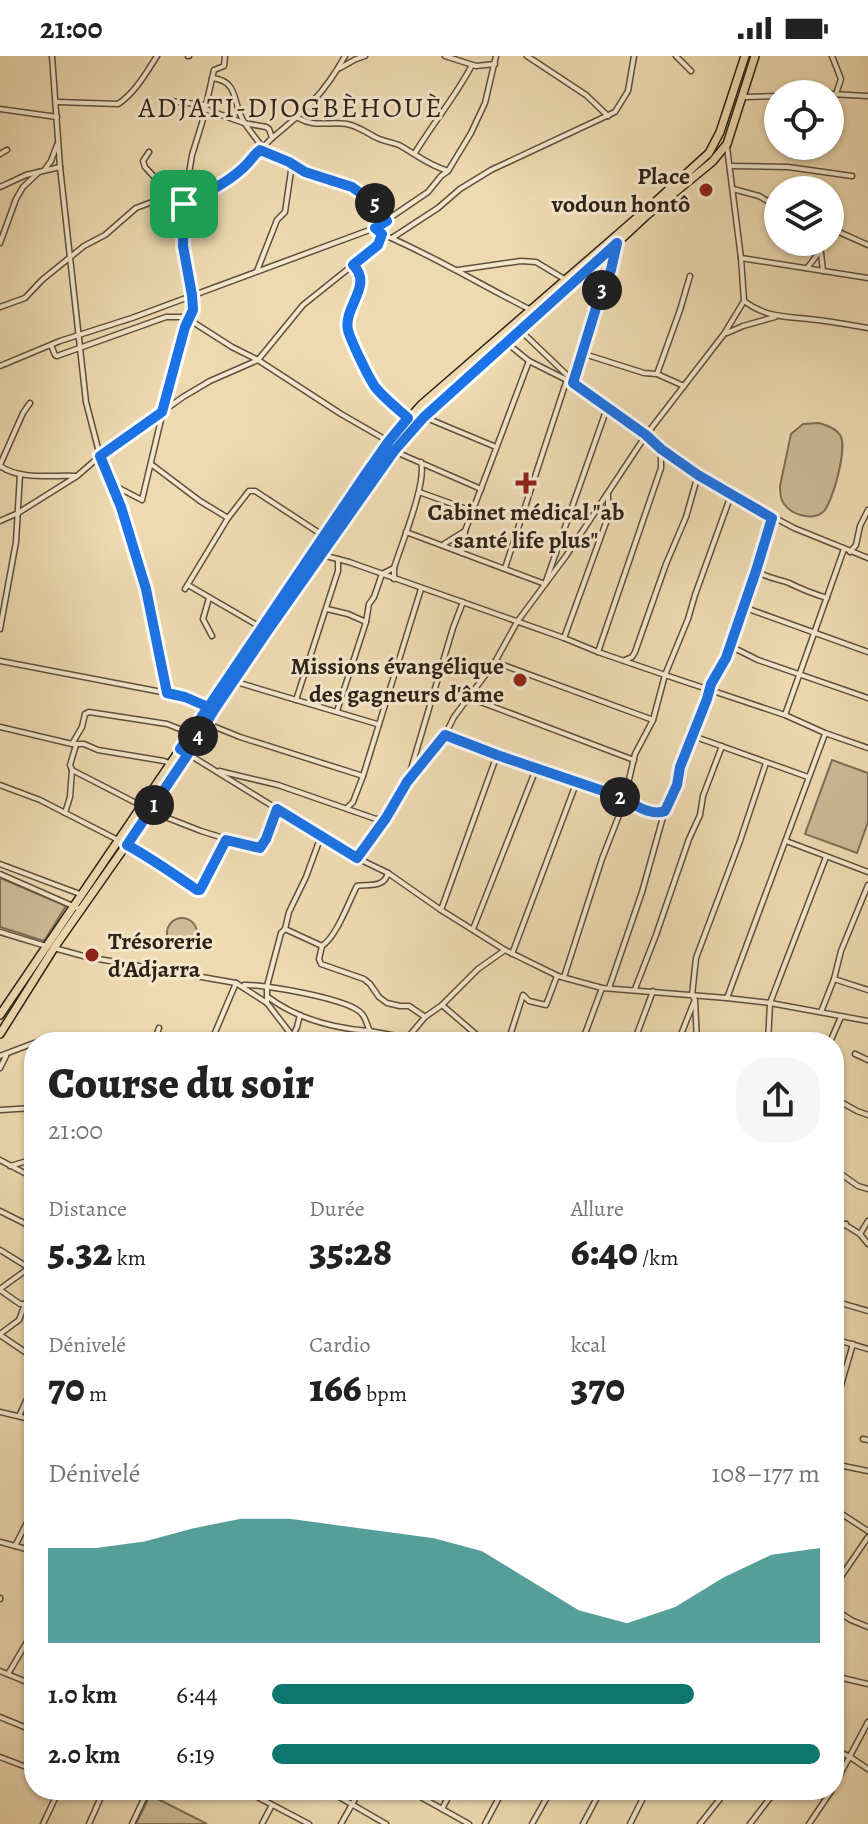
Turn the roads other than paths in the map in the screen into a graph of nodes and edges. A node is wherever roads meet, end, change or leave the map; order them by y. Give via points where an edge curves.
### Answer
1 (52, 56) edge
2 (157, 56) edge
3 (225, 56) edge
4 (345, 56) edge
5 (365, 56) edge
6 (447, 56) edge
7 (496, 56) edge
8 (527, 56) edge
9 (634, 56) edge
10 (676, 56) edge
11 (752, 56) edge
12 (832, 56) edge
13 (495, 64) junction
14 (472, 65) junction
15 (338, 70) junction
16 (691, 71) dead end
17 (212, 78) junction
18 (840, 80) edge
19 (844, 95) edge
20 (764, 96) edge
21 (868, 96) edge
22 (741, 97) junction
23 (170, 101) dead end
24 (57, 102) junction
25 (205, 107) junction
26 (0, 109) edge
27 (608, 116) junction
28 (57, 117) junction
29 (298, 118) junction
30 (244, 123) junction
31 (58, 137) junction
32 (272, 139) junction
33 (727, 144) junction
34 (7, 150) dead end
35 (260, 150) junction
36 (149, 152) dead end
37 (0, 154) edge
38 (414, 154) junction
39 (289, 162) junction
40 (730, 166) junction
41 (60, 167) junction
42 (448, 171) junction
43 (41, 172) junction
44 (852, 176) dead end
45 (0, 187) edge
46 (733, 189) junction
47 (171, 195) junction
48 (764, 199) edge
49 (184, 204) junction
50 (387, 221) junction
51 (375, 228) junction
52 (382, 234) junction
53 (844, 234) edge
54 (392, 238) junction
55 (0, 243) edge
56 (617, 243) junction
57 (868, 245) edge
58 (816, 256) edge
59 (821, 256) edge
60 (70, 258) junction
61 (741, 258) junction
62 (353, 265) junction
63 (807, 269) junction
64 (458, 270) junction
65 (257, 271) junction
66 (823, 271) junction
67 (690, 276) dead end
68 (868, 278) edge
69 (566, 280) junction
70 (192, 295) junction
71 (744, 301) junction
72 (0, 307) edge
73 (531, 310) junction
74 (777, 317) junction
75 (188, 320) junction
76 (868, 328) edge
77 (521, 331) junction
78 (724, 334) junction
79 (79, 336) junction
80 (506, 343) junction
81 (51, 345) junction
82 (79, 347) junction
83 (581, 353) junction
84 (258, 360) junction
85 (529, 361) junction
86 (0, 366) edge
87 (657, 374) junction
88 (567, 379) junction
89 (573, 383) junction
90 (684, 386) junction
91 (30, 403) dead end
92 (607, 408) junction
93 (162, 412) junction
94 (424, 417) junction
95 (408, 418) junction
96 (646, 435) junction
97 (389, 441) junction
98 (497, 447) junction
99 (661, 449) junction
100 (394, 451) junction
101 (100, 456) junction
102 (421, 462) junction
103 (151, 464) junction
104 (0, 466) edge
105 (20, 474) junction
106 (698, 475) junction
107 (77, 476) junction
108 (112, 485) junction
109 (481, 489) junction
110 (419, 492) junction
111 (607, 493) junction
112 (731, 495) junction
113 (868, 510) edge
114 (472, 511) junction
115 (18, 513) junction
116 (867, 517) edge
117 (228, 518) junction
118 (772, 518) junction
119 (0, 521) edge
120 (465, 531) junction
121 (406, 532) junction
122 (324, 536) junction
123 (452, 540) junction
124 (442, 545) junction
125 (452, 549) junction
126 (847, 550) junction
127 (462, 553) junction
128 (322, 555) junction
129 (868, 558) edge
130 (338, 559) junction
131 (349, 562) junction
132 (339, 567) junction
133 (394, 568) junction
134 (505, 568) junction
135 (756, 571) junction
136 (382, 574) junction
137 (394, 579) junction
138 (545, 584) junction
139 (421, 589) junction
140 (209, 598) junction
141 (827, 598) junction
142 (463, 602) junction
143 (743, 607) junction
144 (327, 609) junction
145 (366, 622) junction
146 (517, 622) junction
147 (262, 628) junction
148 (0, 629) edge
149 (814, 632) junction
150 (212, 636) dead end
151 (564, 638) junction
152 (730, 646) junction
153 (598, 652) junction
154 (868, 652) edge
155 (0, 661) edge
156 (623, 661) junction
157 (495, 662) junction
158 (799, 674) junction
159 (665, 675) junction
160 (234, 682) junction
161 (710, 688) junction
162 (167, 693) junction
163 (716, 693) junction
164 (470, 698) junction
165 (868, 698) edge
166 (707, 699) junction
167 (296, 700) junction
168 (208, 707) junction
169 (337, 711) junction
170 (785, 715) junction
171 (653, 720) junction
172 (206, 723) junction
173 (378, 724) junction
174 (0, 727) edge
175 (190, 733) junction
176 (825, 733) junction
177 (445, 735) junction
178 (693, 736) junction
179 (74, 745) junction
180 (722, 746) junction
181 (868, 748) edge
182 (184, 752) junction
183 (417, 752) junction
184 (497, 755) junction
185 (427, 757) junction
186 (634, 760) junction
187 (766, 763) junction
188 (170, 764) junction
189 (212, 769) junction
190 (536, 769) junction
191 (72, 770) junction
192 (363, 776) junction
193 (808, 777) junction
194 (573, 781) junction
195 (407, 782) junction
196 (582, 784) junction
197 (0, 785) edge
198 (574, 789) junction
199 (624, 798) junction
200 (353, 802) junction
201 (347, 808) junction
202 (146, 809) junction
203 (277, 809) junction
204 (65, 813) junction
205 (664, 813) junction
206 (363, 814) junction
207 (386, 818) junction
208 (376, 819) junction
209 (378, 829) junction
210 (321, 836) junction
211 (118, 840) junction
212 (226, 840) junction
213 (786, 841) junction
214 (127, 845) junction
215 (826, 857) junction
216 (357, 858) junction
217 (0, 864) edge
218 (19, 871) junction
219 (868, 872) edge
220 (388, 873) junction
221 (0, 874) edge
222 (16, 880) junction
223 (868, 885) edge
224 (86, 897) junction
225 (78, 908) junction
226 (441, 910) junction
227 (285, 929) junction
228 (473, 929) junction
229 (0, 932) edge
230 (322, 946) junction
231 (50, 947) junction
232 (505, 950) junction
233 (512, 954) junction
234 (561, 976) junction
235 (834, 979) junction
236 (239, 984) junction
237 (267, 986) junction
238 (602, 988) junction
239 (609, 988) junction
240 (635, 989) junction
241 (868, 990) edge
242 (653, 991) junction
243 (266, 996) junction
244 (694, 998) junction
245 (727, 998) junction
246 (267, 1003) junction
247 (770, 1003) junction
248 (442, 1005) junction
249 (821, 1012) junction
250 (0, 1015) edge
251 (300, 1015) junction
252 (425, 1017) junction
253 (841, 1017) junction
254 (868, 1021) edge
255 (159, 1028) dead end
256 (370, 1031) junction
257 (158, 1032) edge
258 (216, 1032) edge
259 (286, 1032) edge
260 (294, 1032) edge
261 (374, 1032) edge
262 (412, 1032) edge
263 (471, 1032) edge
264 (511, 1032) edge
265 (586, 1032) edge
266 (638, 1032) edge
267 (682, 1032) edge
268 (696, 1032) edge
269 (770, 1032) edge
270 (834, 1032) edge
271 (0, 1034) edge
272 (24, 1047) edge
273 (855, 1054) dead end
274 (3, 1055) edge
275 (868, 1060) edge
276 (0, 1068) edge
277 (844, 1104) edge
278 (24, 1109) edge
279 (0, 1110) edge
280 (868, 1115) edge
281 (0, 1160) edge
282 (24, 1162) edge
283 (10, 1166) junction
284 (24, 1173) edge
285 (844, 1176) edge
286 (868, 1189) edge
287 (0, 1211) edge
288 (868, 1221) edge
289 (24, 1223) edge
290 (846, 1224) edge
291 (861, 1232) junction
292 (868, 1234) edge
293 (868, 1244) edge
294 (0, 1250) edge
295 (24, 1265) edge
296 (24, 1274) edge
297 (0, 1289) edge
298 (24, 1304) edge
299 (844, 1304) edge
300 (24, 1307) edge
301 (868, 1311) edge
302 (10, 1328) junction
303 (0, 1335) edge
304 (10, 1341) junction
305 (844, 1342) edge
306 (853, 1344) junction
307 (868, 1349) edge
308 (24, 1351) edge
309 (844, 1375) edge
310 (24, 1405) edge
311 (0, 1412) edge
312 (19, 1416) junction
313 (24, 1417) edge
314 (844, 1466) edge
315 (868, 1471) edge
316 (844, 1516) edge
317 (24, 1528) edge
318 (868, 1534) edge
319 (0, 1542) edge
320 (15, 1546) junction
321 (24, 1548) edge
322 (844, 1571) edge
323 (844, 1615) edge
324 (868, 1627) edge
325 (24, 1647) edge
326 (0, 1671) edge
327 (8, 1674) junction
328 (844, 1678) edge
329 (24, 1681) edge
330 (868, 1684) edge
331 (0, 1717) edge
332 (868, 1722) edge
333 (24, 1727) edge
334 (844, 1754) edge
335 (0, 1757) edge
336 (850, 1757) junction
337 (24, 1766) edge
338 (844, 1768) edge
339 (868, 1769) edge
340 (54, 1800) edge
341 (100, 1800) edge
342 (143, 1800) edge
343 (263, 1800) edge
344 (344, 1800) edge
345 (355, 1800) edge
346 (426, 1800) edge
347 (447, 1800) edge
348 (498, 1800) edge
349 (545, 1800) edge
350 (596, 1800) edge
351 (642, 1800) edge
352 (718, 1800) edge
353 (768, 1800) edge
354 (825, 1800) edge
355 (272, 1805) junction
356 (352, 1805) junction
357 (442, 1809) junction
358 (304, 1823) edge
359 (43, 1824) edge
360 (89, 1824) edge
361 (132, 1824) edge
362 (262, 1824) edge
363 (341, 1824) edge
364 (386, 1824) edge
365 (469, 1824) edge
366 (485, 1824) edge
367 (532, 1824) edge
368 (583, 1824) edge
369 (630, 1824) edge
370 (700, 1824) edge
371 (750, 1824) edge
372 (809, 1824) edge

1 - 24 street
2 - 24 street via 118,104
3 - 17 street via 224,66 214,70
4 - 15 street
5 - 15 street
6 - 14 street
7 - 13 street
8 - 27 street
9 - 27 street via 628,91
10 - 16 street
11 - 22 main road
11 - 69 main road via 709,153
12 - 18 street
13 - 14 street
13 - 42 street via 485,103
14 - 38 street
15 - 29 street
17 - 25 street
17 - 30 street via 230,85
19 - 21 street
20 - 22 street
22 - 33 main road
23 - 25 street
24 - 28 street
25 - 30 street
25 - 49 street
26 - 28 street
27 - 54 street via 491,170
28 - 31 street
29 - 32 street
29 - 38 street via 316,125 352,125
30 - 32 street via 266,127
30 - 35 street
31 - 41 street
31 - 43 street via 57,149
32 - 35 street
33 - 40 street
33 - 56 main road
34 - 37 street
35 - 39 street
35 - 49 street via 212,190
36 - 47 street via 143,164
38 - 42 street
39 - 50 street via 352,187 376,204
39 - 65 street via 285,212
40 - 44 street
40 - 46 street
41 - 43 street
41 - 60 street
42 - 50 street
43 - 45 street
43 - 55 street via 16,199
46 - 48 street
46 - 61 street
47 - 49 street
47 - 60 street via 136,208
49 - 70 street via 183,246
50 - 51 street
51 - 52 street
51 - 65 street
52 - 54 street
52 - 62 street via 378,245
53 - 57 street
54 - 64 street
56 - 77 main road
56 - 83 street
58 - 63 street
59 - 66 street
60 - 72 street via 25,298
60 - 79 street
61 - 63 street
61 - 71 street
62 - 84 street via 303,305
62 - 95 street via 361,284 348,331 376,388
63 - 66 street
64 - 69 street via 536,262
64 - 73 street
65 - 70 street
66 - 68 street
67 - 87 street
69 - 73 main road
70 - 75 street
70 - 79 street
71 - 74 street
71 - 78 street
73 - 95 main road
74 - 76 street
74 - 78 street
75 - 82 street via 166,317
75 - 84 street
75 - 93 street
77 - 80 main road
77 - 88 street
78 - 90 street
79 - 81 street
79 - 82 street
80 - 85 street
80 - 94 main road
81 - 82 street via 57,356
81 - 86 street
82 - 101 street
83 - 87 street
83 - 89 street
84 - 93 street via 210,381
84 - 97 street
85 - 88 street
85 - 98 street
87 - 90 street
88 - 89 street
88 - 134 street
89 - 92 street
90 - 96 street
91 - 104 street
92 - 96 street
92 - 138 street
93 - 101 street
93 - 103 street
94 - 98 street
94 - 100 main road
95 - 97 main road
96 - 99 street
96 - 111 street
97 - 122 main road
98 - 109 street
99 - 106 street
99 - 153 street via 661,468
100 - 102 street
100 - 128 main road
101 - 107 street
101 - 108 street
102 - 109 street
102 - 110 street
103 - 108 street via 142,500
103 - 117 street
104 - 105 street
105 - 107 street
105 - 115 street
106 - 112 street
106 - 156 street via 635,652
107 - 115 street
108 - 162 street via 146,589
109 - 114 street
110 - 114 street
110 - 121 street
111 - 138 street
111 - 151 street via 608,517
112 - 118 street
112 - 159 street
113 - 116 street
114 - 120 street
115 - 119 street
115 - 148 street
116 - 126 street via 856,545
117 - 122 street via 249,491 255,491
117 - 140 street via 186,587
118 - 126 street
118 - 135 street
120 - 123 street
120 - 127 street
121 - 124 street
121 - 133 street
122 - 147 main road
123 - 124 street
123 - 125 street
124 - 125 street
125 - 127 street
126 - 129 street
126 - 141 street
127 - 134 street
128 - 130 street
128 - 160 main road
130 - 131 street
130 - 132 street
131 - 132 street
131 - 136 street
132 - 144 street
133 - 136 street
133 - 137 street
134 - 138 street
135 - 141 street
135 - 143 street
136 - 137 street
136 - 145 street
137 - 139 street
138 - 146 street
139 - 142 street
139 - 173 street
140 - 147 street
140 - 150 street via 203,619
141 - 149 street
142 - 146 street
142 - 183 street
143 - 149 street
143 - 152 street
144 - 145 street
144 - 167 street
145 - 169 street
146 - 151 street
146 - 157 street
147 - 168 main road
149 - 154 street
149 - 158 street
151 - 153 street
152 - 158 street
152 - 161 street
153 - 156 street
155 - 162 street
156 - 159 street
157 - 164 street
157 - 171 street
158 - 165 street
158 - 170 street
159 - 161 street
159 - 171 street
160 - 167 street
160 - 172 main road
161 - 163 street
161 - 166 street
162 - 168 street
163 - 166 street
163 - 170 street
164 - 177 street
164 - 186 street
166 - 178 street
167 - 169 street
168 - 175 main road
169 - 173 street
170 - 176 street
171 - 186 street
172 - 182 main road
172 - 192 street
173 - 192 street
174 - 179 street
175 - 179 street via 167,724 89,712
175 - 182 main road
176 - 181 street
176 - 193 street
177 - 184 street
177 - 185 street
178 - 180 street
178 - 205 street
179 - 188 street
179 - 191 street
180 - 187 street
180 - 240 street
182 - 188 main road
182 - 189 street
182 - 202 main road
183 - 185 street
183 - 195 street
184 - 190 street
184 - 226 street
185 - 195 street
186 - 199 street
187 - 193 street
187 - 244 street via 696,958
188 - 202 main road
189 - 201 street
189 - 203 street
190 - 194 street
190 - 228 street
191 - 202 street
191 - 204 street
192 - 200 street
193 - 213 street
194 - 196 street
194 - 198 street
195 - 207 street
196 - 198 street
196 - 199 street
197 - 204 street
198 - 233 street
199 - 205 street
199 - 234 street
200 - 201 street
200 - 206 street
201 - 206 street
202 - 211 main road
202 - 212 street
202 - 214 main road
203 - 210 street
203 - 212 street via 260,848
204 - 211 street
205 - 239 street
206 - 208 street
207 - 208 street
207 - 209 street
208 - 209 street
209 - 216 street
210 - 216 street
210 - 227 street
211 - 224 main road
212 - 214 street via 197,890
213 - 215 street
213 - 245 street
214 - 224 main road
215 - 219 street
215 - 247 street
216 - 220 street
217 - 218 street
218 - 222 street
218 - 224 street
220 - 226 street
220 - 230 street via 382,884 357,886
221 - 222 street
222 - 225 street
223 - 235 street
224 - 225 main road
225 - 231 main road
226 - 228 street
227 - 230 street
227 - 237 street
228 - 232 street
229 - 231 street
230 - 252 street via 321,964 364,979 387,1003 409,1006
231 - 236 street
231 - 250 main road
231 - 271 main road
232 - 233 street
232 - 248 street
233 - 234 street
234 - 238 street
234 - 264 street via 546,1005 523,995
235 - 241 street
235 - 249 street
236 - 237 street
236 - 246 street
236 - 258 street
237 - 243 street
237 - 256 street via 356,1009
238 - 239 street
238 - 265 street
239 - 240 street
240 - 242 street
242 - 244 street
242 - 266 street
243 - 246 street
243 - 251 street
244 - 245 street
244 - 267 street
244 - 268 street
245 - 247 street
246 - 259 street
247 - 249 street
247 - 269 street
248 - 252 street
248 - 263 street
249 - 253 street
251 - 256 street
251 - 260 street
252 - 262 street
253 - 254 street
253 - 270 street
255 - 257 street
256 - 261 street
272 - 274 street
273 - 275 street
274 - 276 street
277 - 280 street
278 - 279 street
281 - 283 street
282 - 283 street
283 - 284 street
285 - 286 street
287 - 289 street
288 - 291 street
290 - 291 street
291 - 292 street
291 - 293 street
294 - 295 street
296 - 297 street
297 - 298 street
299 - 301 street
300 - 302 street
302 - 303 street
302 - 304 street
303 - 304 street
304 - 308 street
305 - 306 street
306 - 307 street
306 - 309 street
310 - 312 street
311 - 312 street
312 - 313 street
314 - 315 street
316 - 318 street
317 - 320 street
318 - 322 street
319 - 320 street
320 - 321 street
323 - 324 street
325 - 327 street
326 - 327 street
327 - 329 street
328 - 330 street
331 - 333 street
332 - 336 street
334 - 336 street
335 - 337 street
336 - 338 street
336 - 339 street
340 - 359 street
341 - 360 street
342 - 361 street
343 - 355 street
344 - 356 street
345 - 356 street
346 - 357 street
347 - 357 street
348 - 366 street
349 - 367 street
350 - 368 street
351 - 369 street
352 - 370 street
353 - 371 street
354 - 372 street
355 - 358 street
355 - 362 street
356 - 363 street
356 - 364 street
357 - 365 street

